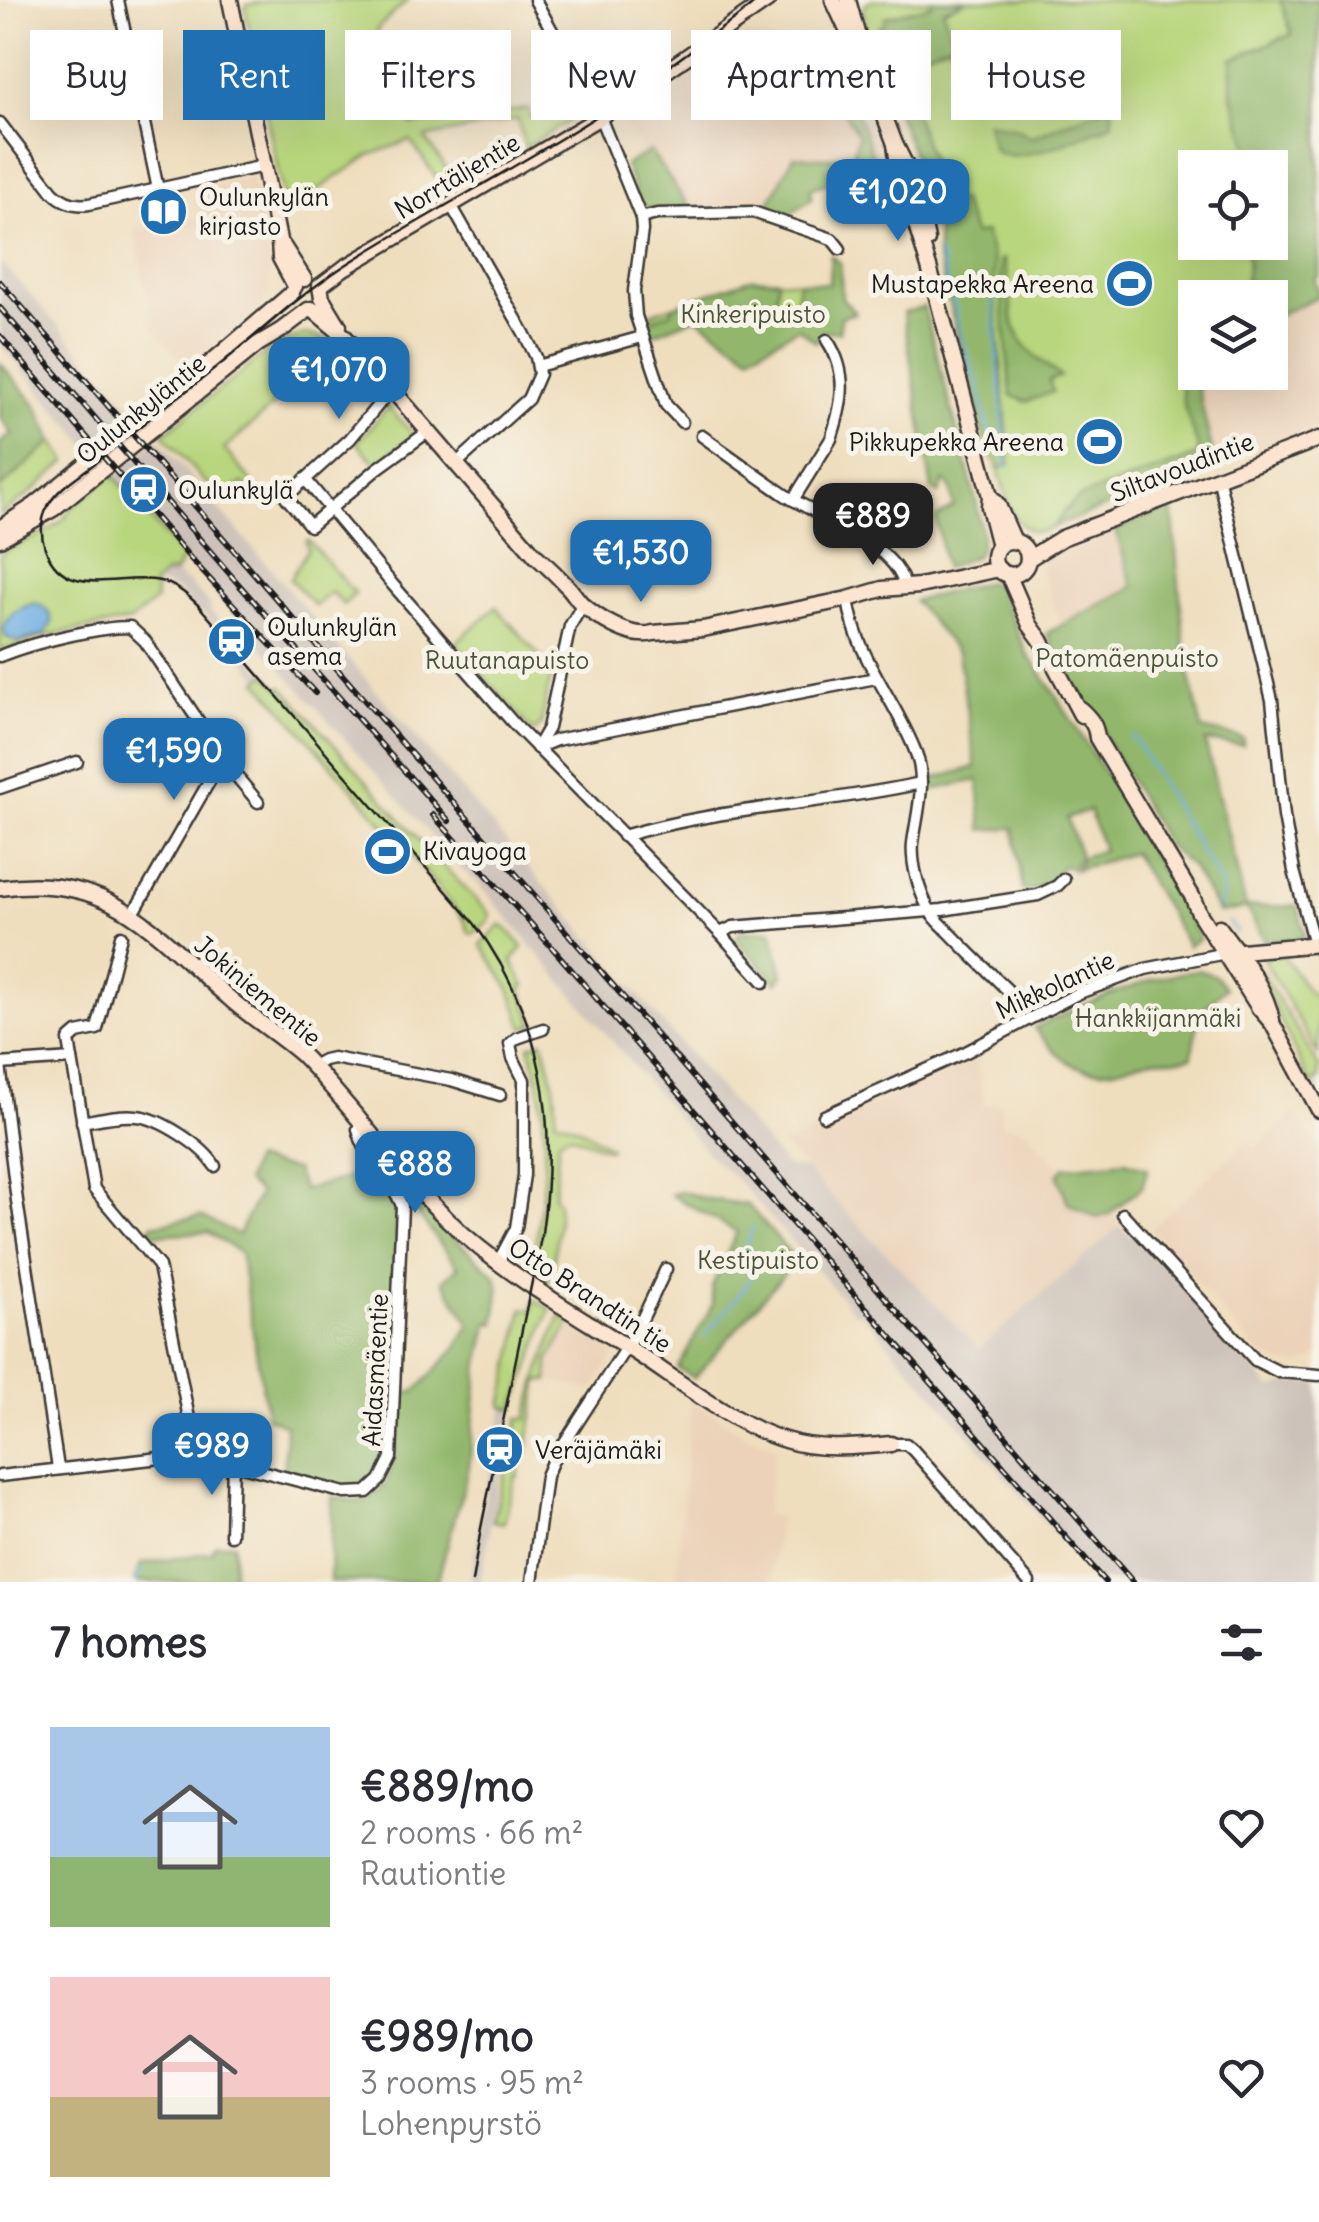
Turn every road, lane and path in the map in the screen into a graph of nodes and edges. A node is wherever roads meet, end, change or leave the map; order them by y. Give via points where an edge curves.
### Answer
1 (118, 0) edge
2 (230, 0) edge
3 (833, 0) edge
4 (848, 0) edge
5 (538, 1) edge
6 (771, 1) edge
7 (554, 30) edge
8 (848, 30) edge
9 (856, 30) edge
10 (671, 69) edge
11 (595, 120) edge
12 (601, 120) edge
13 (886, 120) edge
14 (0, 123) edge
15 (264, 166) junction
16 (158, 189) junction
17 (451, 206) junction
18 (642, 218) junction
19 (840, 250) dead end
20 (297, 286) junction
21 (316, 301) junction
22 (642, 337) junction
23 (827, 340) dead end
24 (538, 366) junction
25 (392, 388) junction
26 (682, 422) dead end
27 (430, 431) junction
28 (702, 436) dead end
29 (1319, 440) edge
30 (457, 463) junction
31 (1218, 477) junction
32 (305, 478) junction
33 (794, 500) junction
34 (330, 510) junction
35 (0, 528) edge
36 (0, 540) edge
37 (1011, 558) junction
38 (905, 588) junction
39 (848, 600) junction
40 (579, 602) junction
41 (0, 656) edge
42 (876, 678) junction
43 (536, 748) junction
44 (222, 759) junction
45 (78, 762) dead end
46 (921, 783) junction
47 (0, 788) edge
48 (258, 802) dead end
49 (623, 836) junction
50 (1064, 879) dead end
51 (0, 888) edge
52 (930, 912) junction
53 (133, 914) junction
54 (720, 933) junction
55 (121, 936) dead end
56 (1317, 944) edge
57 (1231, 952) junction
58 (764, 982) dead end
59 (1020, 1002) dead end
60 (543, 1029) dead end
61 (72, 1059) junction
62 (0, 1064) edge
63 (313, 1066) junction
64 (500, 1095) dead end
65 (1319, 1110) edge
66 (824, 1116) dead end
67 (82, 1122) junction
68 (361, 1123) junction
69 (215, 1166) dead end
70 (1123, 1214) dead end
71 (498, 1262) junction
72 (666, 1269) dead end
73 (626, 1346) junction
74 (1319, 1375) edge
75 (898, 1444) joint
76 (196, 1454) junction
77 (233, 1462) junction
78 (58, 1468) junction
79 (0, 1476) edge
80 (231, 1535) dead end
81 (532, 1582) edge
82 (1029, 1582) edge

1 - 16 street
2 - 15 main road, Siltavoudintie
3 - 8 main road
4 - 9 main road
5 - 7 street
6 - 10 main road, Norrtäljentie
11 - 17 main road, Norrtäljentie
12 - 18 street
13 - 37 main road
14 - 16 street via 64,201 85,204
15 - 16 street
15 - 20 main road, Siltavoudintie
17 - 21 main road, Norrtäljentie via 344,268
17 - 24 street
18 - 19 street via 754,212 832,239
18 - 22 street via 634,305
20 - 21 main road via 311,280
20 - 21 main road, Siltavoudintie via 296,305
20 - 35 main road, Oulunkyläntie via 180,388
21 - 25 main road, Siltavoudintie
21 - 36 main road, Oulunkyläntie via 53,509
22 - 24 street
22 - 26 street via 666,405
23 - 33 street via 843,375 835,428
24 - 30 street via 528,399
25 - 27 main road, Siltavoudintie
25 - 32 street via 350,439
27 - 30 main road, Siltavoudintie
27 - 34 street
28 - 33 street
29 - 31 main road, Siltavoudintie
30 - 40 main road, Siltavoudintie
31 - 37 main road, Siltavoudintie
31 - 56 street via 1272,700 1294,870
32 - 34 street
32 - 34 street via 286,497 310,526
33 - 38 street via 883,554 902,574
34 - 43 street
37 - 38 main road, Siltavoudintie
37 - 57 main road via 1030,625 1083,722
38 - 39 main road, Siltavoudintie
39 - 40 main road, Siltavoudintie via 704,629 652,632 618,625
39 - 42 street
40 - 43 street via 548,728
41 - 44 street via 130,627
42 - 43 street
42 - 46 street via 916,753
43 - 49 street
44 - 48 street
44 - 53 street
45 - 47 street
46 - 49 street via 694,818
46 - 52 street via 912,852
49 - 54 street
50 - 52 street via 1038,895
51 - 53 main road, Jokiniementie via 73,888
52 - 54 street
52 - 59 street
53 - 63 main road, Jokiniementie
54 - 58 street
55 - 61 street via 97,1029 72,1036
56 - 57 main road, Mikkolantie
57 - 65 main road via 1268,1003
57 - 66 street, Mikkolantie via 1145,969 1089,990
60 - 71 street via 510,1044 524,1080 524,1175 516,1228
61 - 62 street
61 - 67 street
62 - 78 street
63 - 64 street, Jokiniementie via 333,1058
63 - 68 main road, Otto Brandtin tie
67 - 69 street via 152,1119 204,1150
67 - 76 street via 94,1189 159,1266
68 - 71 main road, Otto Brandtin tie via 447,1220
68 - 77 street, Aidasmäentie via 363,1144 402,1206 388,1468 367,1492 354,1494
70 - 74 street via 1255,1360 1279,1372
71 - 73 main road, Otto Brandtin tie
72 - 73 street
73 - 75 main road, Otto Brandtin tie via 784,1440 833,1448
73 - 81 street via 546,1476
75 - 82 street via 913,1450
76 - 77 street, Aidasmäentie
76 - 78 street, Aidasmäentie
77 - 80 street
78 - 79 street, Aidasmäentie

